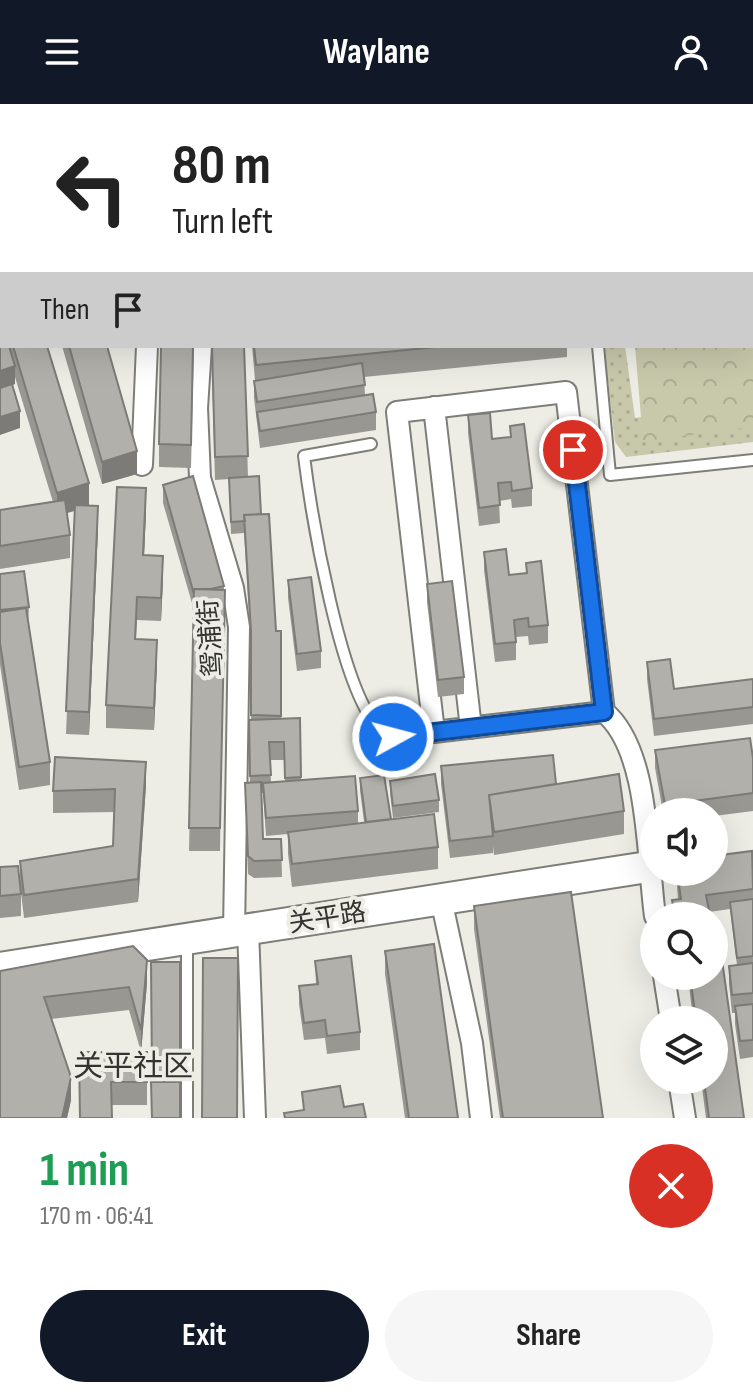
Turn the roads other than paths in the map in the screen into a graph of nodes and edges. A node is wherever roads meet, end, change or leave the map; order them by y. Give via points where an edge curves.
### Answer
1 (147, 348) edge
2 (201, 348) edge
3 (598, 348) edge
4 (434, 407) junction
5 (371, 444) dead end
6 (753, 460) edge
7 (142, 465) dead end
8 (604, 712) junction
9 (471, 728) junction
10 (434, 732) junction
11 (642, 798) edge
12 (640, 869) edge
13 (441, 899) junction
14 (241, 930) junction
15 (187, 938) junction
16 (0, 968) edge
17 (681, 1094) edge
18 (187, 1118) edge
19 (255, 1118) edge
20 (481, 1118) edge
21 (685, 1118) edge

1 - 7 street
2 - 14 street, 鸳浦街 via 200,478 233,588 239,627
3 - 6 lane via 610,475
4 - 8 street via 566,392
4 - 9 street
4 - 10 street via 397,412
5 - 10 lane via 304,456 340,643 382,732 406,737
8 - 9 street
8 - 11 street via 631,749
9 - 10 street
12 - 13 street, 关平路
13 - 14 street, 关平路
13 - 20 street via 472,1043
14 - 15 street, 关平路
14 - 19 street, 鸳浦街
15 - 16 street, 关平路
15 - 18 lane
17 - 21 street

